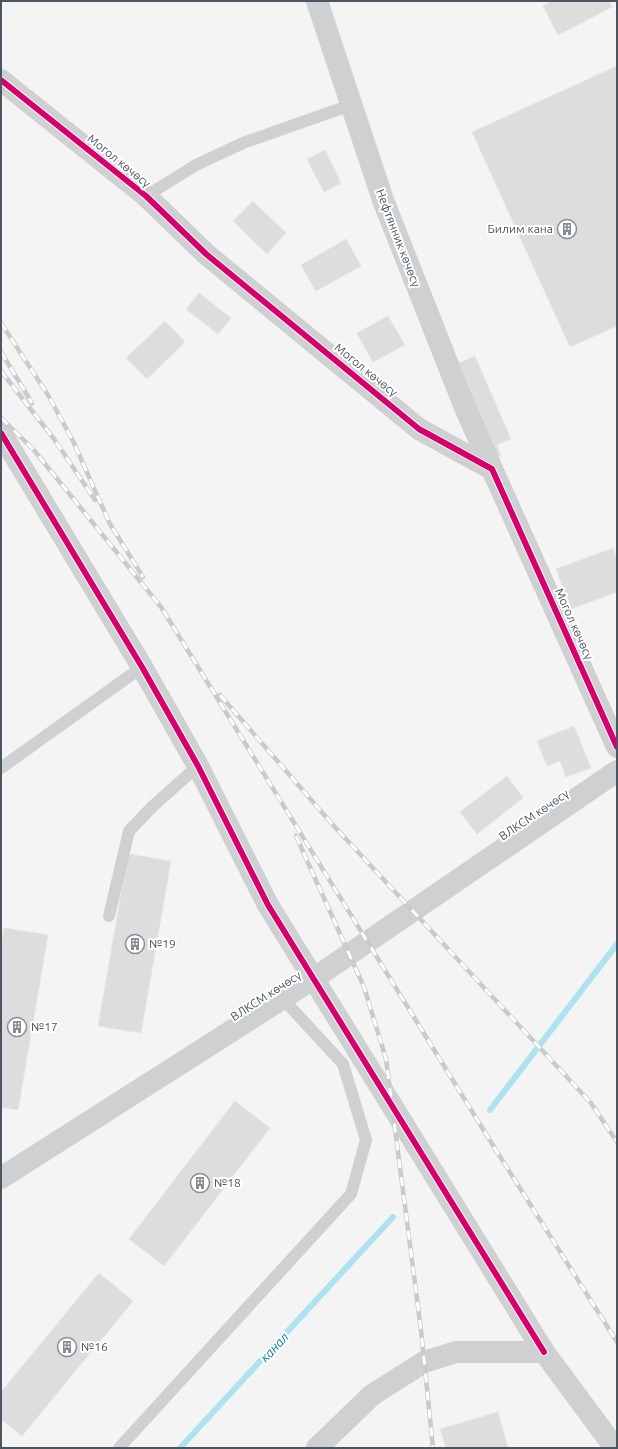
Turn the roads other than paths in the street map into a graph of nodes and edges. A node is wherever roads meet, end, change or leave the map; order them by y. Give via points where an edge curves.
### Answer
1 (317, 1) edge
2 (1, 80) edge
3 (351, 105) junction
4 (146, 196) junction
5 (1, 433) edge
6 (492, 469) junction
7 (142, 667) junction
8 (617, 747) edge
9 (198, 766) junction
10 (1, 768) edge
11 (617, 771) edge
12 (109, 916) dead end
13 (313, 979) junction
14 (283, 999) junction
15 (1, 1178) edge
16 (544, 1352) junction
17 (119, 1448) edge
18 (317, 1448) edge
19 (615, 1448) edge

1 - 3 street, Нефтянник көчөсү
2 - 4 street, Могол көчөсү
3 - 4 lane via 243,143 196,165
3 - 6 street, Нефтянник көчөсү via 383,200
4 - 6 street, Могол көчөсү via 206,254 419,429
5 - 7 street
6 - 8 street, Могол көчөсү
7 - 9 street
7 - 10 lane
9 - 12 lane via 129,831
9 - 13 street via 268,905
11 - 13 street, ВЛКСМ көчөсү
13 - 14 street, ВЛКСМ көчөсү
13 - 16 street
14 - 15 street, ВЛКСМ көчөсү
14 - 17 lane via 343,1064 366,1140 351,1194
16 - 18 street via 456,1352 424,1362 372,1395
16 - 19 street

